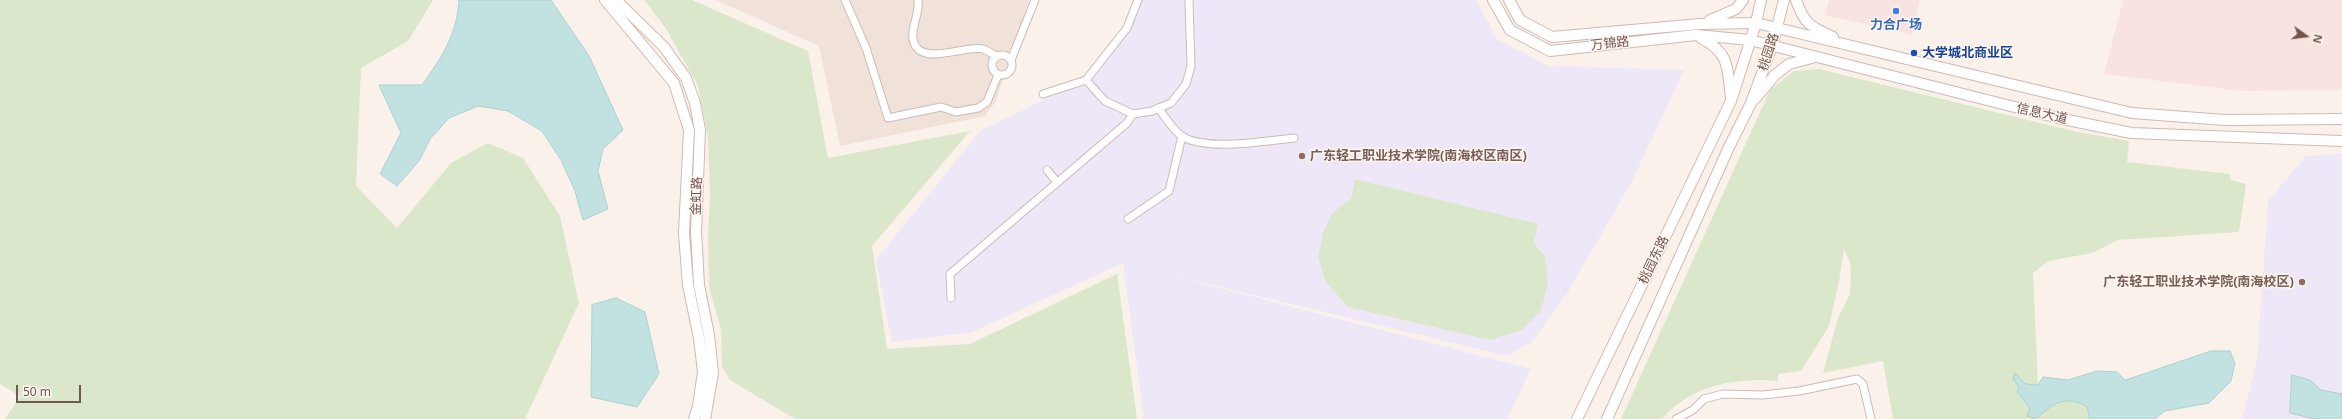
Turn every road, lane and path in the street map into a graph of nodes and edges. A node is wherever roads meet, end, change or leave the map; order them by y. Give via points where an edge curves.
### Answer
1 (605, 0) edge
2 (616, 0) edge
3 (845, 0) edge
4 (918, 0) edge
5 (1035, 0) edge
6 (1138, 0) edge
7 (1189, 0) edge
8 (1493, 0) edge
9 (1509, 0) edge
10 (1743, 0) edge
11 (1761, 0) edge
12 (1784, 0) edge
13 (1796, 0) edge
14 (1756, 23) junction
15 (1700, 24) junction
16 (1777, 28) junction
17 (1696, 35) junction
18 (1750, 40) junction
19 (1772, 46) junction
20 (1854, 46) junction
21 (996, 56) junction
22 (1812, 58) junction
23 (1011, 60) junction
24 (998, 75) junction
25 (1086, 80) junction
26 (1043, 94) dead end
27 (1731, 101) junction
28 (1752, 103) junction
29 (1158, 108) junction
30 (1133, 114) junction
31 (2342, 119) edge
32 (1182, 136) junction
33 (1294, 138) dead end
34 (2342, 141) edge
35 (1047, 170) dead end
36 (1058, 182) junction
37 (1128, 220) dead end
38 (951, 298) dead end
39 (694, 419) edge
40 (705, 419) edge
41 (1577, 419) edge
42 (1607, 419) edge
43 (1676, 419) edge
44 (1871, 419) edge

1 - 39 main road, 金虹路 via 674,83 689,130 684,233 688,285 703,372
2 - 40 main road, 金虹路 via 664,46 686,78 700,130 696,231 698,285 714,373
3 - 24 street via 866,48 888,118 941,107 956,112 978,108 987,102
4 - 21 street via 919,7 912,37 920,51 930,54 982,48
5 - 23 street
6 - 25 street via 1127,28
7 - 29 street via 1191,66 1186,84 1171,103
8 - 17 main road, 万锦路 via 1510,30 1550,51
9 - 15 main road, 万锦路 via 1520,20 1552,37
10 - 15 main road via 1736,9
11 - 14 main road, 桃园路
12 - 16 main road, 桃园路
13 - 20 main road via 1801,14 1810,26
14 - 15 main road, 万锦路
14 - 16 main road, 信息大道
14 - 18 main road, 桃园路
16 - 19 main road, 桃园路
16 - 20 main road, 信息大道
17 - 18 main road, 万锦路
17 - 27 main road via 1722,51 1727,67
18 - 19 main road, 信息大道
18 - 27 main road, 桃园路
19 - 22 main road, 信息大道
19 - 28 main road, 桃园路
20 - 31 main road, 信息大道 via 2132,113 2224,120
21 - 23 street via 1003,55
21 - 24 street via 992,64 993,71
22 - 28 main road via 1789,64
22 - 34 main road, 信息大道 via 2058,118 2131,133
23 - 24 street via 1012,67 1008,73
25 - 26 street
25 - 30 street via 1105,101
27 - 41 main road, 桃园东路
28 - 42 main road, 桃园东路 via 1729,147
29 - 30 street
29 - 32 street
30 - 36 street via 1127,123
32 - 33 street via 1212,143 1236,144
32 - 37 street via 1169,190
35 - 36 street
36 - 38 street via 950,274
43 - 44 street via 1693,410 1704,399 1723,394 1770,395 1857,379 1863,384

